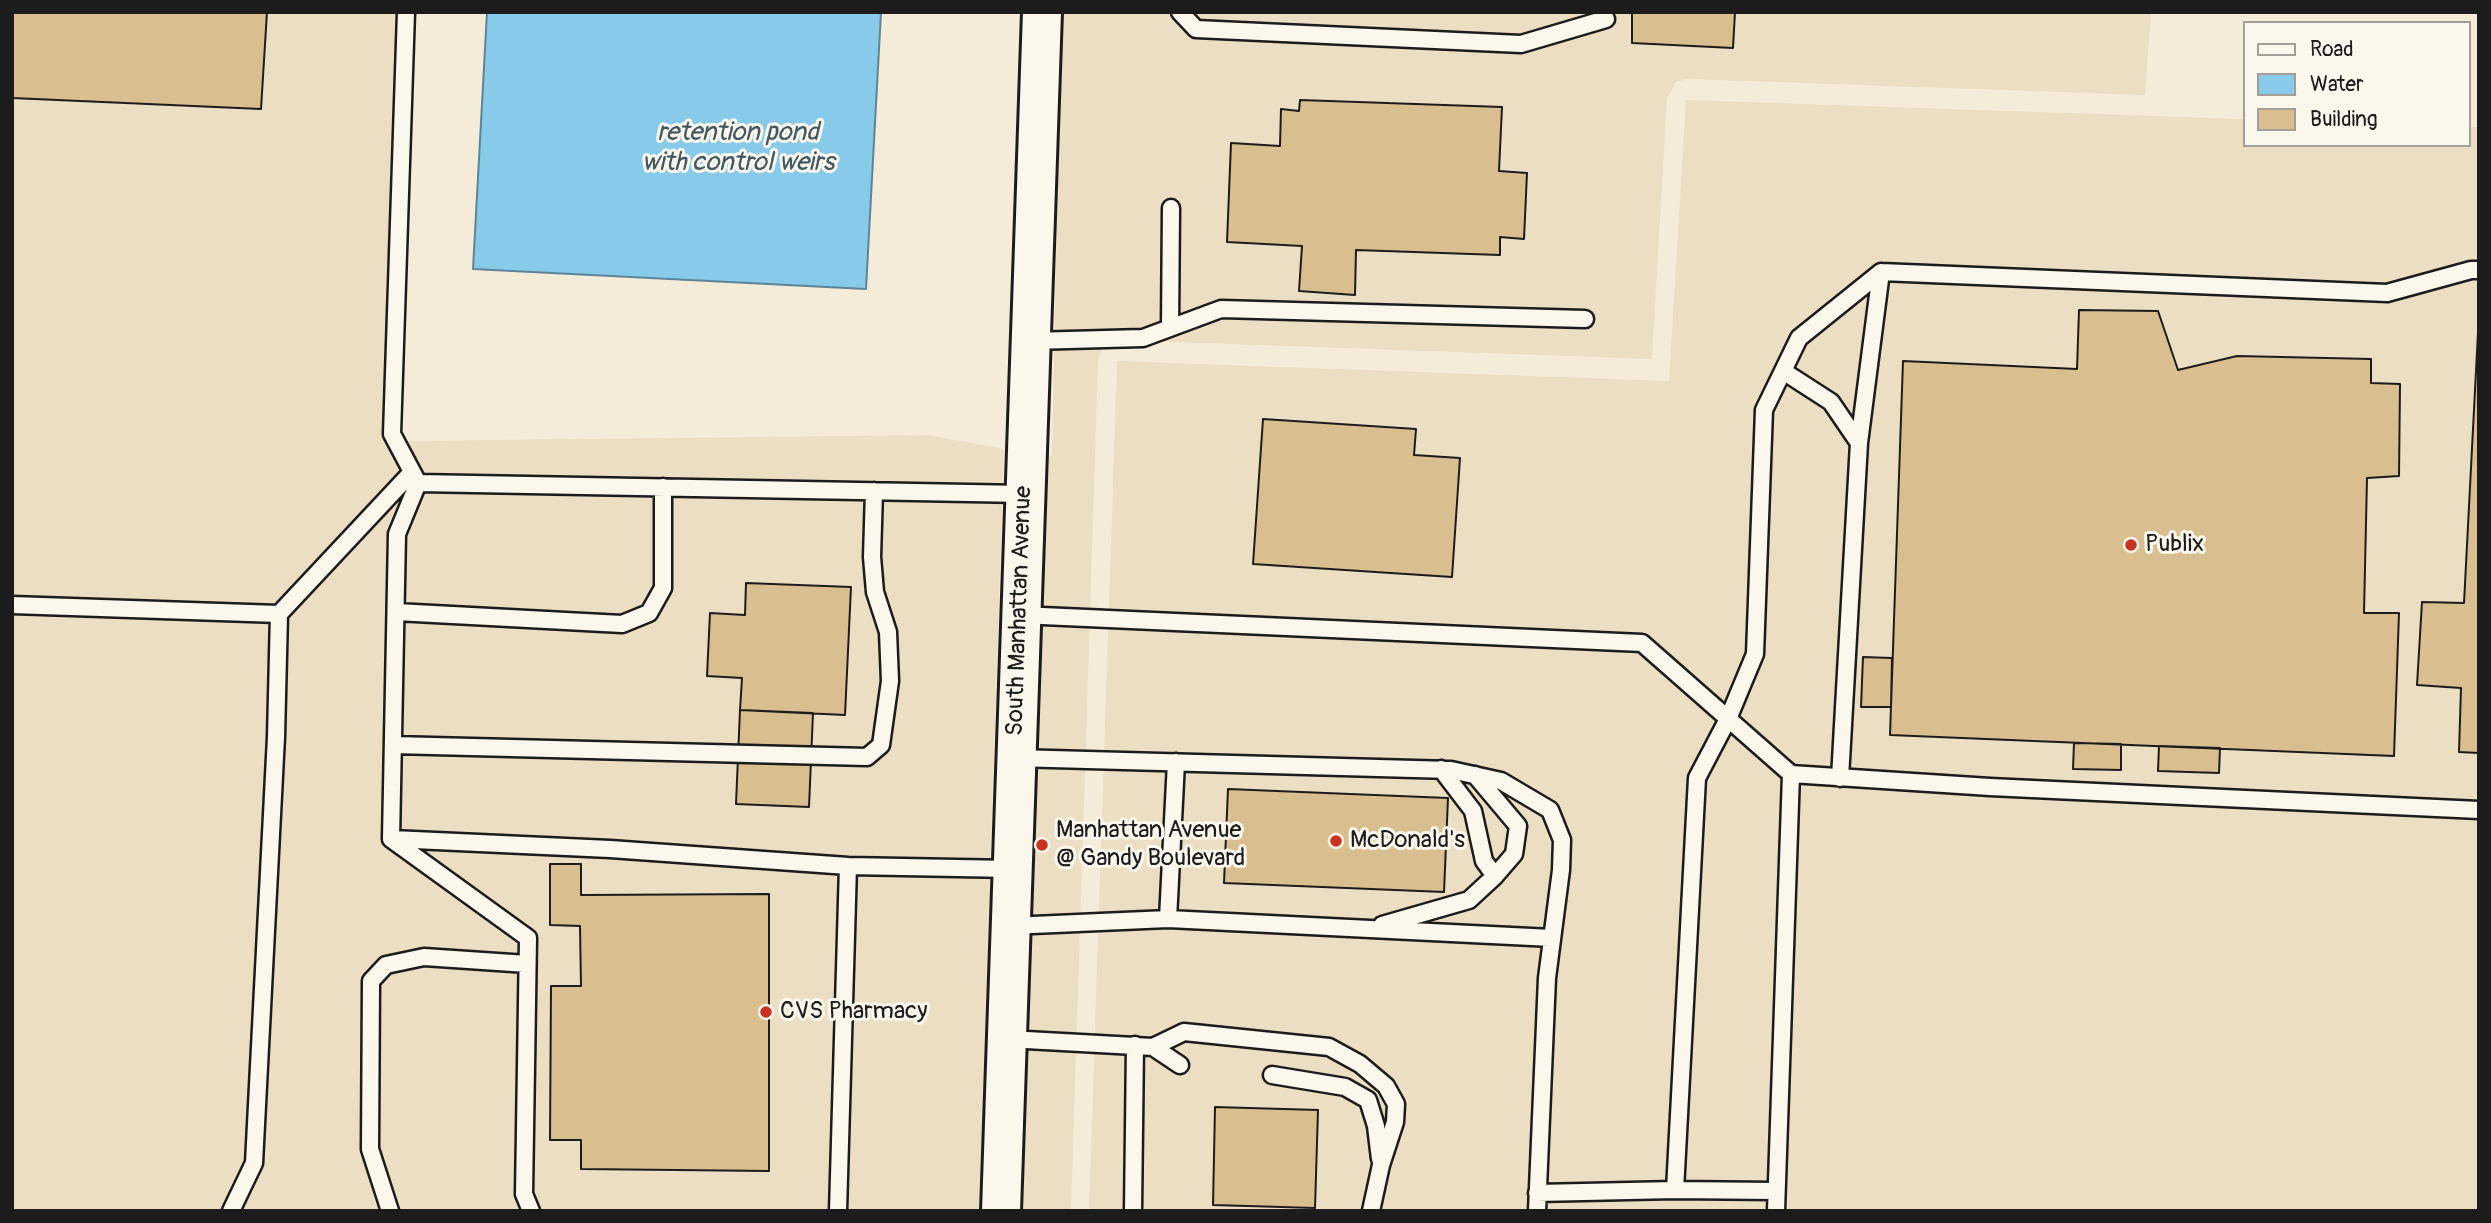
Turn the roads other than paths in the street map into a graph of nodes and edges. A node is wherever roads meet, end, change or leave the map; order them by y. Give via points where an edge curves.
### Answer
1 (406, 12) edge
2 (1042, 12) edge
3 (1180, 12) edge
4 (1606, 19) dead end
5 (1171, 208) dead end
6 (2479, 270) edge
7 (1881, 272) junction
8 (1585, 319) dead end
9 (1170, 328) junction
10 (1029, 341) junction
11 (1783, 371) junction
12 (1859, 443) junction
13 (415, 477) junction
14 (663, 487) junction
15 (874, 491) junction
16 (1024, 494) junction
17 (12, 605) edge
18 (396, 611) junction
19 (279, 614) junction
20 (1020, 615) junction
21 (1728, 719) junction
22 (393, 745) junction
23 (1016, 758) junction
24 (1176, 762) junction
25 (1441, 769) junction
26 (1791, 774) junction
27 (1475, 775) junction
28 (1840, 778) junction
29 (2479, 810) edge
30 (391, 839) junction
31 (848, 866) junction
32 (1012, 869) junction
33 (1496, 876) junction
34 (1168, 919) junction
35 (1010, 926) junction
36 (1370, 929) junction
37 (1552, 938) junction
38 (527, 964) junction
39 (1006, 1039) junction
40 (1135, 1045) junction
41 (1153, 1047) junction
42 (1180, 1065) dead end
43 (1272, 1075) dead end
44 (1381, 1165) junction
45 (1675, 1190) junction
46 (1776, 1191) junction
47 (1537, 1194) junction
48 (231, 1211) edge
49 (390, 1211) edge
50 (531, 1211) edge
51 (838, 1211) edge
52 (1001, 1211) edge
53 (1133, 1211) edge
54 (1371, 1211) edge
55 (1537, 1211) edge
56 (1776, 1211) edge

1 - 13 lane via 392,434
2 - 10 main road, South Manhattan Avenue
3 - 4 lane via 1196,29 1521,44
5 - 9 lane
6 - 7 lane via 2387,293
7 - 11 lane via 1799,338
7 - 12 lane
8 - 9 lane via 1221,309
9 - 10 lane via 1143,338
10 - 16 main road, South Manhattan Avenue
11 - 12 lane via 1832,402
11 - 21 lane via 1765,410 1755,654
12 - 28 lane
13 - 14 lane
13 - 18 lane via 397,534
13 - 19 lane
14 - 15 lane
14 - 18 lane via 663,588 649,613 622,624
15 - 16 lane
15 - 22 lane via 875,592 888,632 890,681 881,745 867,757
16 - 20 main road, South Manhattan Avenue
17 - 19 lane
18 - 22 lane
19 - 48 lane via 254,1163
20 - 21 lane via 1642,643
20 - 23 main road, South Manhattan Avenue
21 - 26 lane
21 - 45 lane via 1697,778
22 - 30 lane
23 - 24 lane
23 - 32 main road, South Manhattan Avenue
24 - 25 lane
24 - 34 lane
25 - 27 lane
25 - 33 lane via 1474,811 1483,861
26 - 28 lane
26 - 46 lane
27 - 33 lane via 1518,825 1514,853
27 - 37 lane via 1501,781 1550,810 1562,840
28 - 29 lane
30 - 31 lane
30 - 38 lane via 527,938
31 - 32 lane
31 - 51 lane
32 - 35 main road, South Manhattan Avenue
33 - 36 lane via 1469,900
34 - 35 lane
34 - 36 lane
35 - 39 main road, South Manhattan Avenue
36 - 37 lane
37 - 47 lane
38 - 49 lane via 424,957 386,965 371,981 370,1149
38 - 50 lane via 524,1194
39 - 40 lane
39 - 52 main road, South Manhattan Avenue
40 - 41 lane
40 - 53 lane
41 - 42 lane
41 - 44 lane via 1184,1032 1329,1047 1386,1086 1396,1104
43 - 44 lane via 1345,1087 1368,1101
44 - 54 lane
45 - 46 lane
45 - 47 lane
46 - 56 lane
47 - 55 lane

